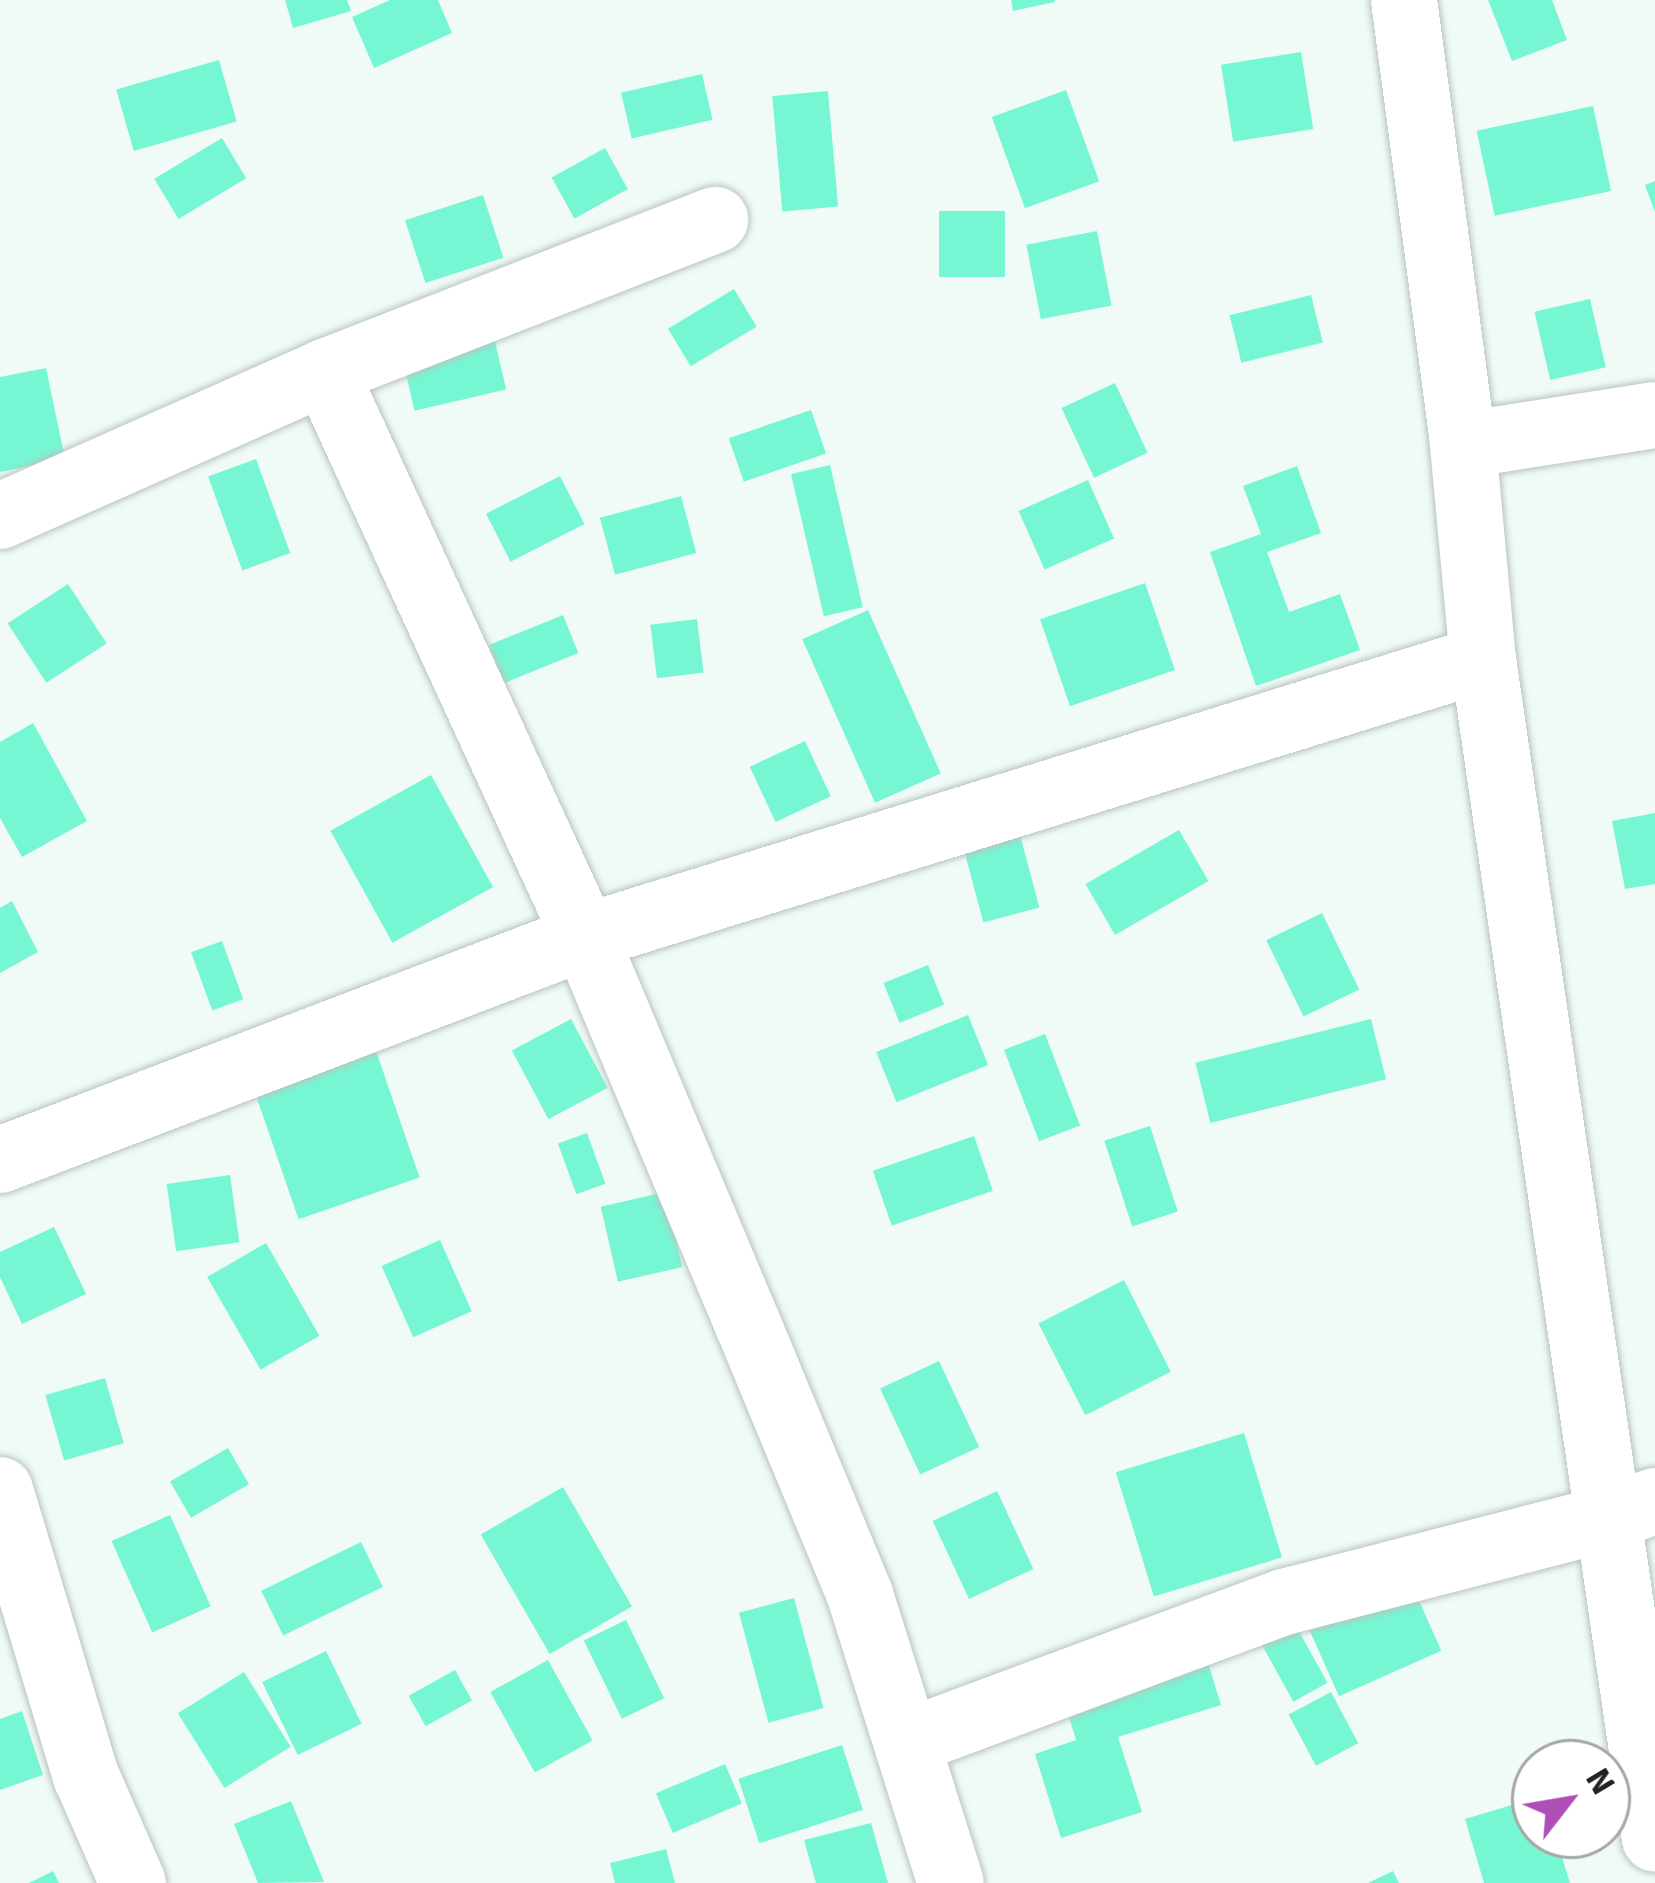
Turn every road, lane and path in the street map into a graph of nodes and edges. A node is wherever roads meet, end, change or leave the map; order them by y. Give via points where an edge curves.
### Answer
1 (1404, 0) edge
2 (715, 220) dead end
3 (325, 372) junction
4 (1655, 415) edge
5 (1462, 445) junction
6 (0, 516) edge
7 (1483, 658) junction
8 (585, 937) junction
9 (0, 1160) edge
10 (0, 1490) edge
11 (1630, 1510) edge
12 (910, 1741) junction
13 (1655, 1839) edge
14 (133, 1883) edge
15 (952, 1883) edge

1 - 5 street
2 - 3 street
3 - 6 street
3 - 8 street
4 - 5 street
5 - 7 street
7 - 8 street
7 - 11 street via 1552,1114
8 - 9 street
8 - 12 street via 860,1595
10 - 14 street via 86,1776
11 - 12 street via 1284,1602
11 - 13 street
12 - 15 street

